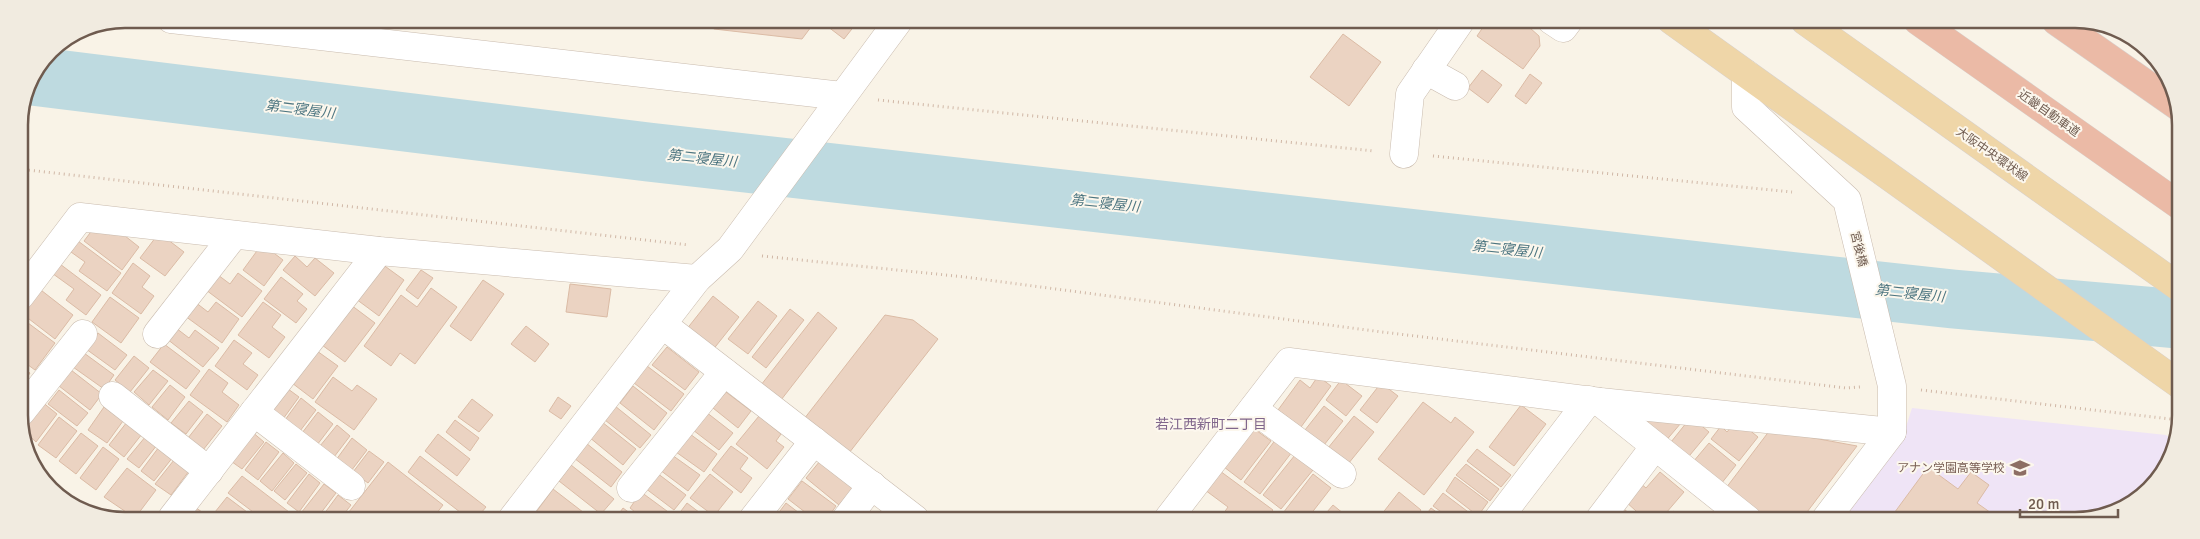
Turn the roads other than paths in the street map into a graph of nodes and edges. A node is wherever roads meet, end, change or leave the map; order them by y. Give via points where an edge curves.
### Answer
1 (274, 28) edge
2 (893, 28) edge
3 (1456, 28) edge
4 (1682, 28) edge
5 (1816, 28) edge
6 (1928, 28) edge
7 (2066, 28) edge
8 (1426, 70) junction
9 (1746, 74) junction
10 (1455, 86) dead end
11 (2169, 100) edge
12 (835, 104) junction
13 (1404, 154) road end
14 (2172, 200) edge
15 (234, 235) junction
16 (379, 251) junction
17 (697, 279) junction
18 (2172, 282) edge
19 (28, 285) edge
20 (662, 324) junction
21 (83, 334) dead end
22 (157, 334) dead end
23 (724, 372) junction
24 (2172, 379) edge
25 (113, 396) dead end
26 (1594, 401) junction
27 (28, 403) edge
28 (1253, 409) junction
29 (254, 412) junction
30 (1892, 432) junction
31 (814, 441) junction
32 (1655, 446) junction
33 (209, 471) junction
34 (1342, 474) dead end
35 (872, 485) junction
36 (351, 486) dead end
37 (631, 488) dead end
38 (1174, 511) edge
39 (1505, 511) edge
40 (1606, 511) edge
41 (1732, 511) edge
42 (1832, 511) edge
43 (177, 512) edge
44 (517, 512) edge
45 (759, 512) edge
46 (852, 512) edge
47 (906, 512) edge

1 - 12 street
2 - 12 street
3 - 8 street
4 - 9 main road
5 - 18 main road, 大阪中央環状線
6 - 14 highway, 近畿自動車道
7 - 11 highway
8 - 10 street
8 - 13 street via 1410,94
9 - 24 main road
9 - 30 street, 宮後橋 via 1746,107 1847,200 1892,386
12 - 17 street via 736,240
15 - 16 street
15 - 19 street via 80,217
15 - 22 street
16 - 17 street
16 - 29 street
17 - 20 street
20 - 23 street
20 - 44 street
21 - 27 street
23 - 31 street
23 - 37 street
25 - 33 street
26 - 28 street via 1289,362
26 - 30 street
26 - 32 street
26 - 39 street
28 - 34 street
28 - 38 street
29 - 33 street
29 - 36 street
30 - 42 street
31 - 35 street
31 - 45 street
32 - 40 street
32 - 41 street
33 - 43 street
35 - 46 street
35 - 47 street

